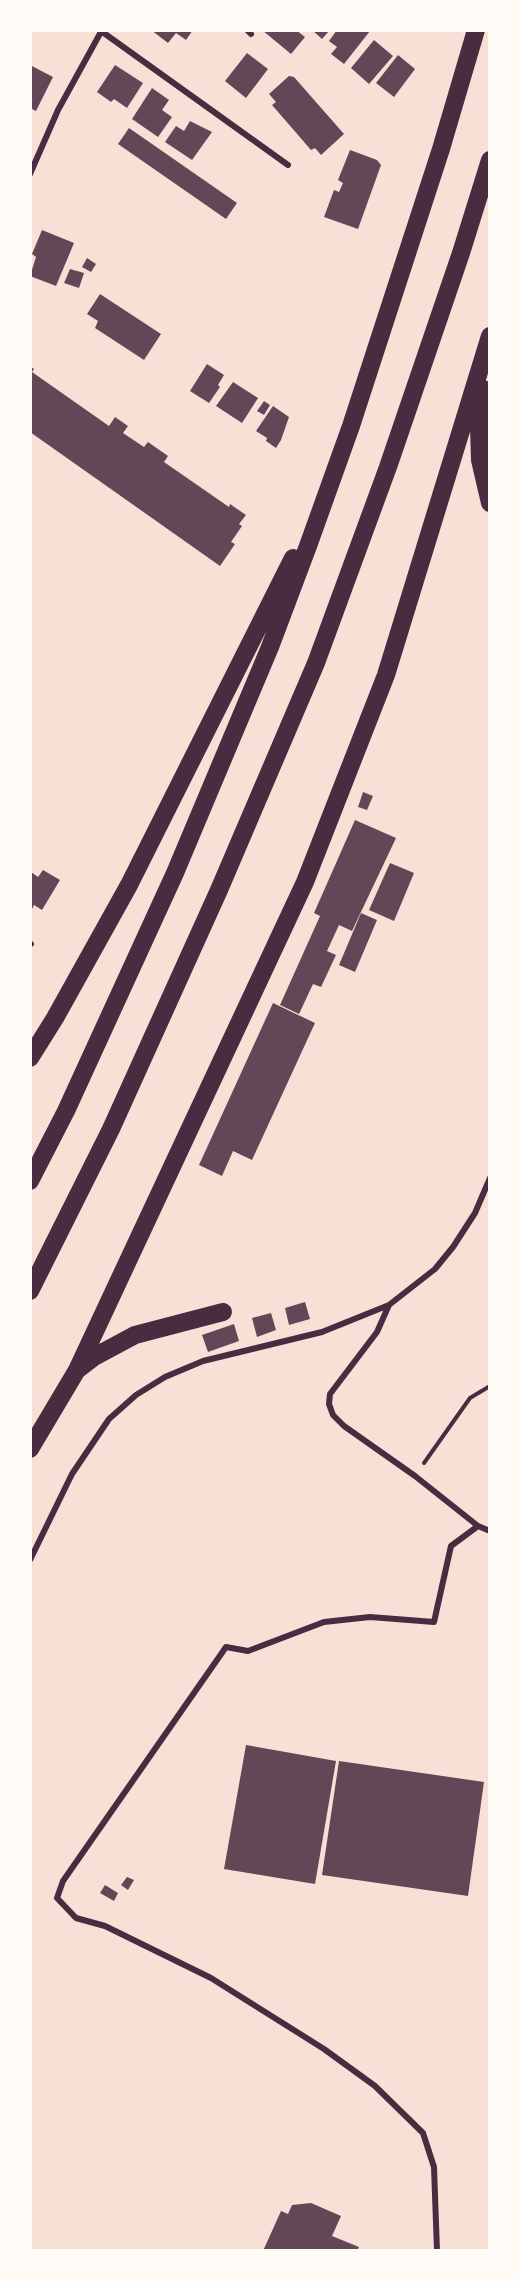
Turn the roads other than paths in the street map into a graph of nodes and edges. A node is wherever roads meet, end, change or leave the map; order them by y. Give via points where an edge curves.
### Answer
1 (102, 30) edge
2 (476, 30) edge
3 (490, 160) edge
4 (288, 165) dead end
5 (30, 174) edge
6 (490, 336) edge
7 (490, 362) edge
8 (351, 426) junction
9 (490, 503) edge
10 (55, 1018) junction
11 (30, 1058) edge
12 (30, 1065) edge
13 (490, 1178) edge
14 (30, 1181) edge
15 (30, 1291) edge
16 (389, 1305) junction
17 (223, 1312) dead end
18 (77, 1370) junction
19 (30, 1449) edge
20 (478, 1526) junction
21 (490, 1531) edge
22 (30, 1560) edge
23 (437, 2251) edge

1 - 4 street
1 - 5 street via 58,110
2 - 8 highway
3 - 15 highway via 392,455 316,663 116,1118
6 - 18 highway via 386,675 305,882
7 - 9 highway via 479,427 480,460
8 - 10 highway via 314,513 229,689 129,885
8 - 14 highway via 270,646 175,873
10 - 11 highway
10 - 12 highway
13 - 16 street via 475,1213 453,1247 435,1269
16 - 20 street via 377,1332 330,1394 333,1415
16 - 22 street via 322,1332 203,1361 136,1395 109,1419 72,1473
17 - 18 highway via 135,1335
18 - 19 highway
20 - 21 street
20 - 23 street via 452,1546 434,1622 370,1617 324,1622 248,1651 226,1647 63,1881 57,1898 76,1918 105,1926 211,1978 375,2086 423,2133 434,2166

